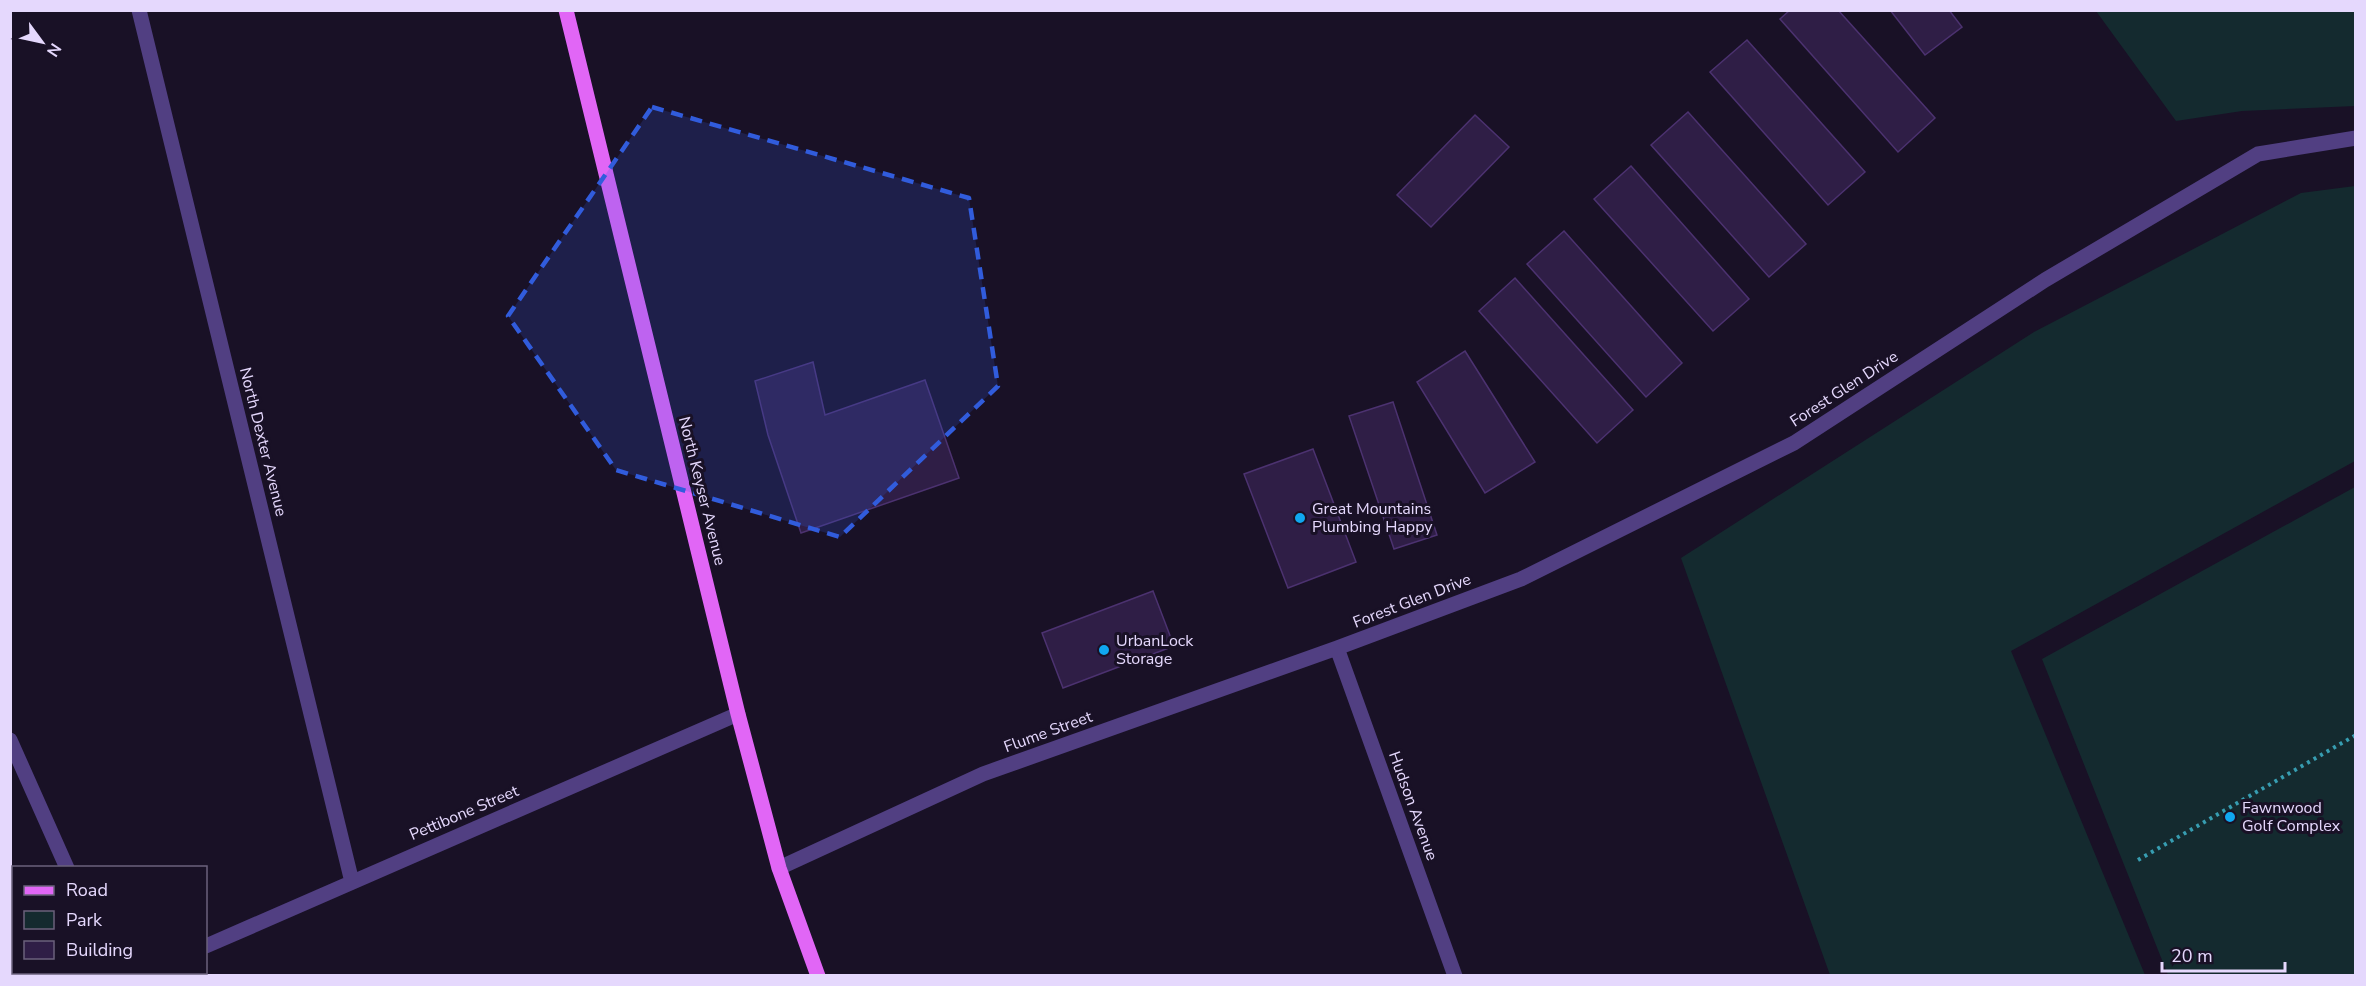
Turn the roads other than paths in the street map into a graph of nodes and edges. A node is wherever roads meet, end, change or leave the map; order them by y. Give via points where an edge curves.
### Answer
1 (139, 10) edge
2 (566, 10) edge
3 (2355, 138) edge
4 (1337, 648) junction
5 (738, 714) junction
6 (10, 740) edge
7 (67, 866) edge
8 (779, 868) junction
9 (352, 882) junction
10 (207, 946) edge
11 (818, 975) edge
12 (1455, 975) edge

1 - 9 street, North Dexter Avenue
2 - 5 main road, North Keyser Avenue
3 - 4 street, Forest Glen Drive via 2258,154 2045,280 1794,443 1521,579
4 - 8 street, Flume Street via 983,774
4 - 12 street, Hudson Avenue
5 - 8 main road, North Keyser Avenue
5 - 9 street, Pettibone Street
6 - 7 street
8 - 11 main road, North Keyser Avenue
9 - 10 street, Pettibone Street

